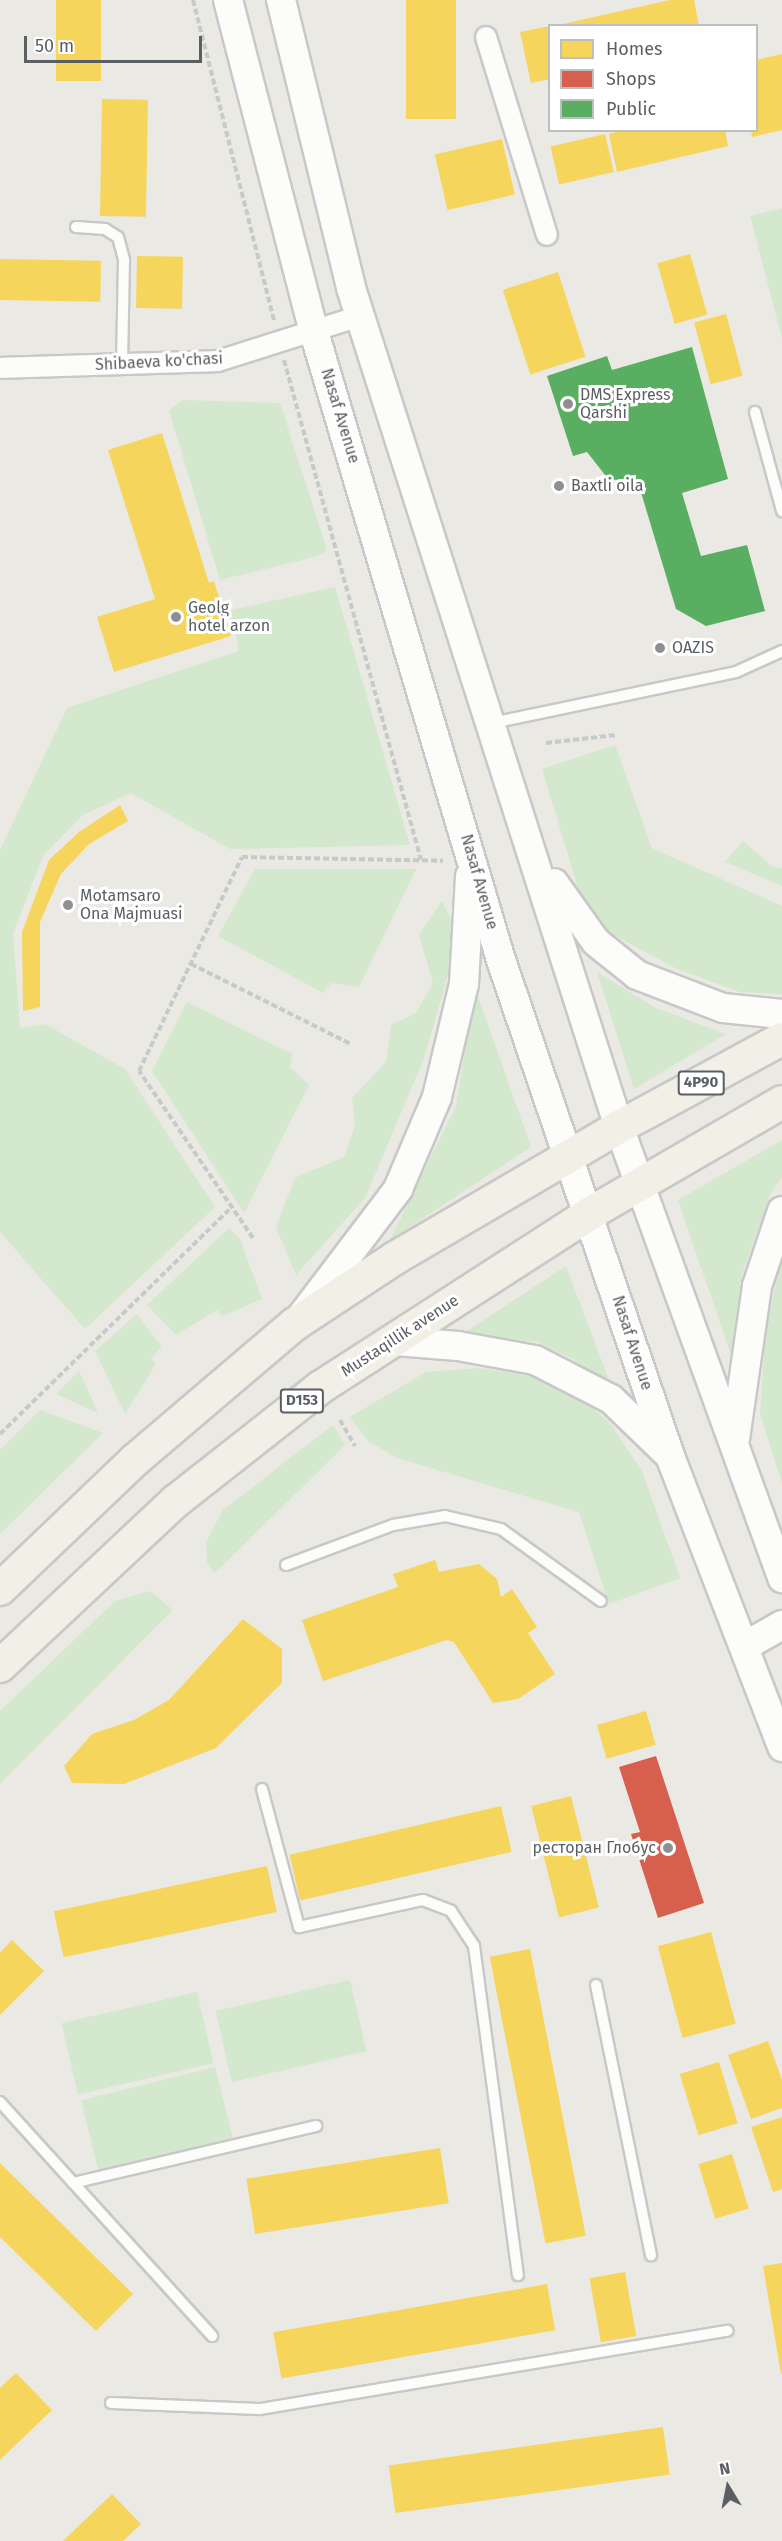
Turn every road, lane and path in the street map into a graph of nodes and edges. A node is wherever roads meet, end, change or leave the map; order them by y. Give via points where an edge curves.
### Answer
1 (193, 0) edge
2 (228, 0) edge
3 (281, 0) edge
4 (486, 37) dead end
5 (76, 227) dead end
6 (547, 235) dead end
7 (360, 316) junction
8 (314, 332) junction
9 (279, 343) junction
10 (122, 365) junction
11 (0, 368) edge
12 (755, 412) dead end
13 (782, 511) edge
14 (782, 651) edge
15 (492, 723) junction
16 (616, 735) dead end
17 (546, 742) dead end
18 (534, 850) junction
19 (472, 856) junction
20 (421, 860) junction
21 (443, 861) dead end
22 (190, 964) junction
23 (782, 1014) edge
24 (782, 1040) edge
25 (351, 1044) dead end
26 (782, 1102) edge
27 (619, 1127) junction
28 (569, 1158) junction
29 (641, 1185) junction
30 (232, 1208) junction
31 (782, 1211) edge
32 (589, 1214) junction
33 (253, 1238) dead end
34 (295, 1324) junction
35 (396, 1341) junction
36 (340, 1420) dead end
37 (0, 1434) edge
38 (734, 1444) junction
39 (355, 1446) dead end
40 (670, 1456) junction
41 (286, 1564) dead end
42 (782, 1578) edge
43 (0, 1589) edge
44 (601, 1601) dead end
45 (782, 1625) edge
46 (745, 1646) junction
47 (0, 1666) edge
48 (782, 1747) edge
49 (262, 1789) dead end
50 (596, 1985) dead end
51 (0, 2102) edge
52 (316, 2126) dead end
53 (73, 2183) junction
54 (651, 2255) dead end
55 (518, 2275) dead end
56 (728, 2331) dead end
57 (212, 2336) dead end
58 (111, 2403) dead end

1 - 9 path
2 - 8 main road, Nasaf Avenue
3 - 7 main road
4 - 6 street
5 - 10 lane via 105,229 118,237 124,260
7 - 8 street, Shibaeva ko'chasi
7 - 15 main road
8 - 9 street, Shibaeva ko'chasi
8 - 19 main road, Nasaf Avenue
9 - 10 street, Shibaeva ko'chasi via 218,362
9 - 20 path
10 - 11 street, Shibaeva ko'chasi
12 - 13 lane
14 - 15 lane via 736,672
15 - 18 main road
16 - 17 path
18 - 23 main road via 596,942 637,975 723,1008
18 - 27 main road
19 - 28 main road, Nasaf Avenue via 501,960
19 - 34 main road via 464,984 437,1097 398,1189
20 - 21 path
20 - 22 path via 242,857
22 - 25 path
22 - 30 path via 139,1071
24 - 27 main road, 4P90
26 - 29 main road, Mustaqillik avenue
27 - 28 main road
27 - 29 main road
28 - 32 main road, Nasaf Avenue
28 - 34 main road via 395,1258
29 - 32 main road, Mustaqillik avenue / D153
29 - 38 main road
30 - 33 path
30 - 37 path
31 - 38 main road via 757,1286
32 - 35 main road, Mustaqillik avenue / D153
32 - 40 main road, Nasaf Avenue
34 - 43 main road via 135,1460
35 - 40 main road via 458,1346 535,1360 611,1399
35 - 47 main road, Mustaqillik avenue / D153 via 321,1387 176,1501
36 - 39 path
38 - 42 main road
40 - 46 main road, Nasaf Avenue
41 - 44 lane via 393,1525 445,1516 501,1529
45 - 46 main road
46 - 48 main road, Nasaf Avenue
49 - 55 lane via 299,1927 423,1900 451,1911 474,1946
50 - 54 lane
51 - 53 lane
52 - 53 lane
53 - 57 lane
56 - 58 lane via 260,2409

